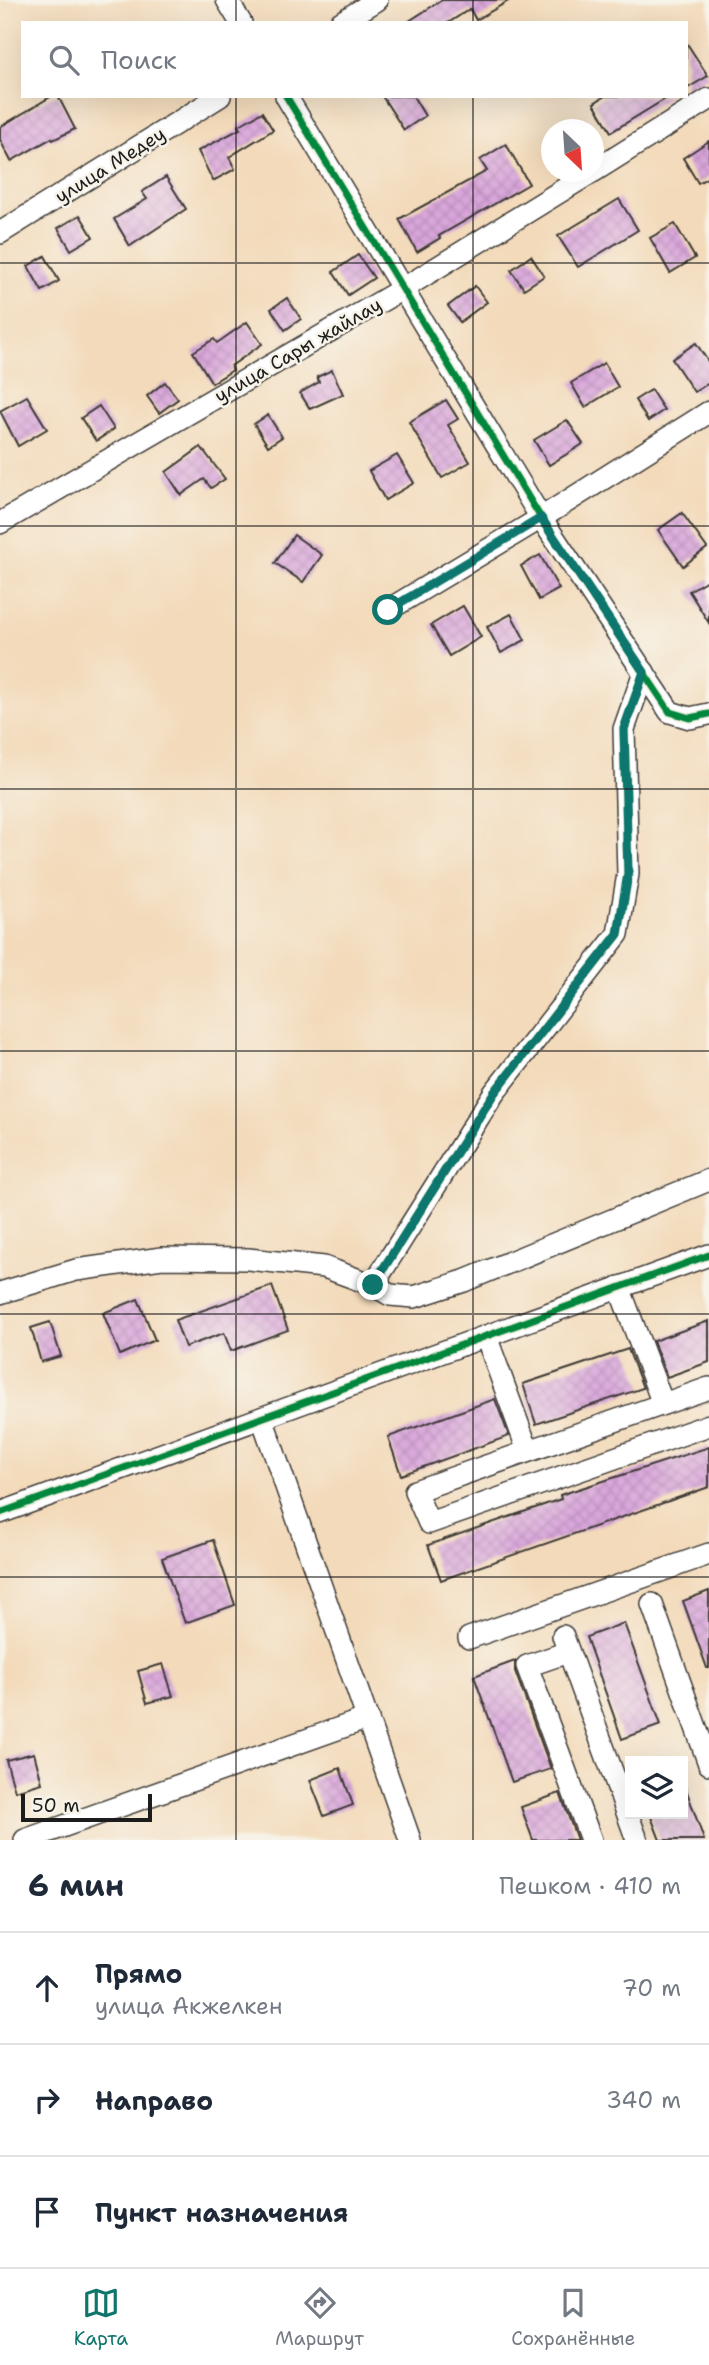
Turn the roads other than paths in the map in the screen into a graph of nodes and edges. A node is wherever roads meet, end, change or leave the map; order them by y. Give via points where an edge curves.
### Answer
1 (227, 0) edge
2 (377, 0) edge
3 (240, 21) edge
4 (343, 21) edge
5 (217, 98) edge
6 (287, 98) edge
7 (709, 99) edge
8 (604, 164) edge
9 (575, 182) edge
10 (0, 233) edge
11 (404, 288) junction
12 (709, 412) edge
13 (541, 518) junction
14 (0, 523) edge
15 (388, 610) dead end
16 (644, 672) junction
17 (699, 716) edge
18 (709, 1180) edge
19 (709, 1255) edge
20 (373, 1285) junction
21 (619, 1287) junction
22 (0, 1293) edge
23 (486, 1336) junction
24 (709, 1388) edge
25 (663, 1404) junction
26 (262, 1418) junction
27 (709, 1425) edge
28 (528, 1451) junction
29 (0, 1513) edge
30 (709, 1554) edge
31 (652, 1604) dead end
32 (469, 1638) dead end
33 (368, 1718) junction
34 (709, 1764) edge
35 (25, 1840) edge
36 (410, 1840) edge
37 (591, 1840) edge
38 (637, 1840) edge

1 - 3 street
2 - 4 street
5 - 10 street, улица Медеу
6 - 11 street
7 - 8 street, улица Сары жайлау
9 - 11 street, улица Сары жайлау
11 - 13 street
11 - 14 street, улица Сары жайлау
12 - 13 street
13 - 15 street
13 - 16 street
16 - 17 street via 670,712
16 - 20 street via 624,729 628,874 618,934 494,1093
18 - 20 street via 464,1281 414,1297 390,1295
19 - 21 street
20 - 22 street via 324,1266 162,1258 76,1270
21 - 23 street
21 - 25 street
23 - 26 street
23 - 28 street
24 - 25 street
25 - 28 street
26 - 29 street
26 - 33 street
27 - 28 street via 429,1523 415,1491
30 - 32 street
31 - 34 street
33 - 35 street
33 - 36 street
37 - 38 street via 527,1666 566,1644

